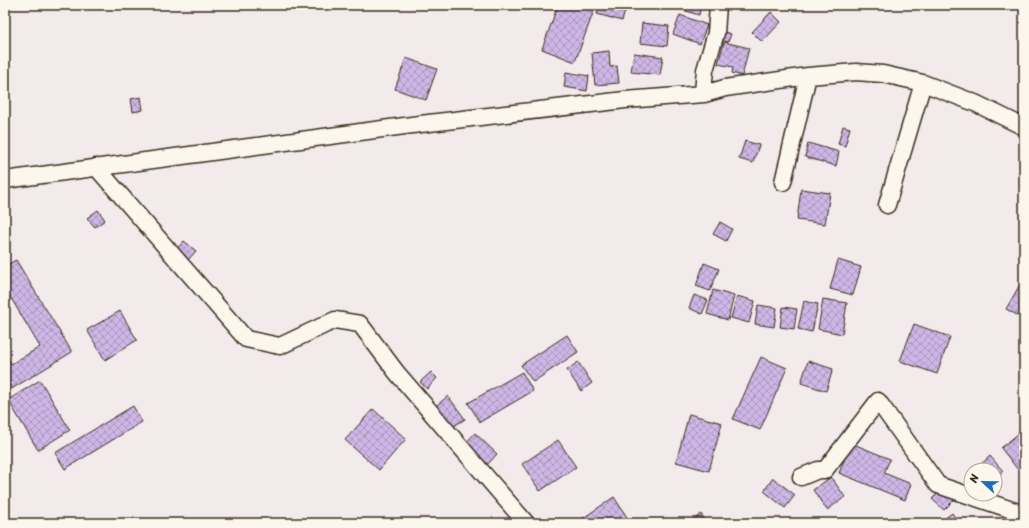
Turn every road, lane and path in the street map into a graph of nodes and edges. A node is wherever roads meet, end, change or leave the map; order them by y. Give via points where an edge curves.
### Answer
1 (718, 5) edge
2 (808, 76) junction
3 (923, 83) junction
4 (704, 94) junction
5 (1024, 127) edge
6 (96, 167) junction
7 (5, 180) edge
8 (783, 182) dead end
9 (887, 205) dead end
10 (801, 477) dead end
11 (1024, 514) edge
12 (526, 523) edge
13 (1018, 523) edge

1 - 4 street via 716,33 704,70
2 - 3 street via 856,72 883,74
2 - 4 street via 725,88
2 - 8 street
3 - 5 street via 975,103
3 - 9 street
4 - 6 street via 625,100 420,124
6 - 7 street
6 - 12 street via 246,339 280,346 335,320 360,324 396,373
10 - 11 street via 825,470 878,401 938,485
11 - 13 street

